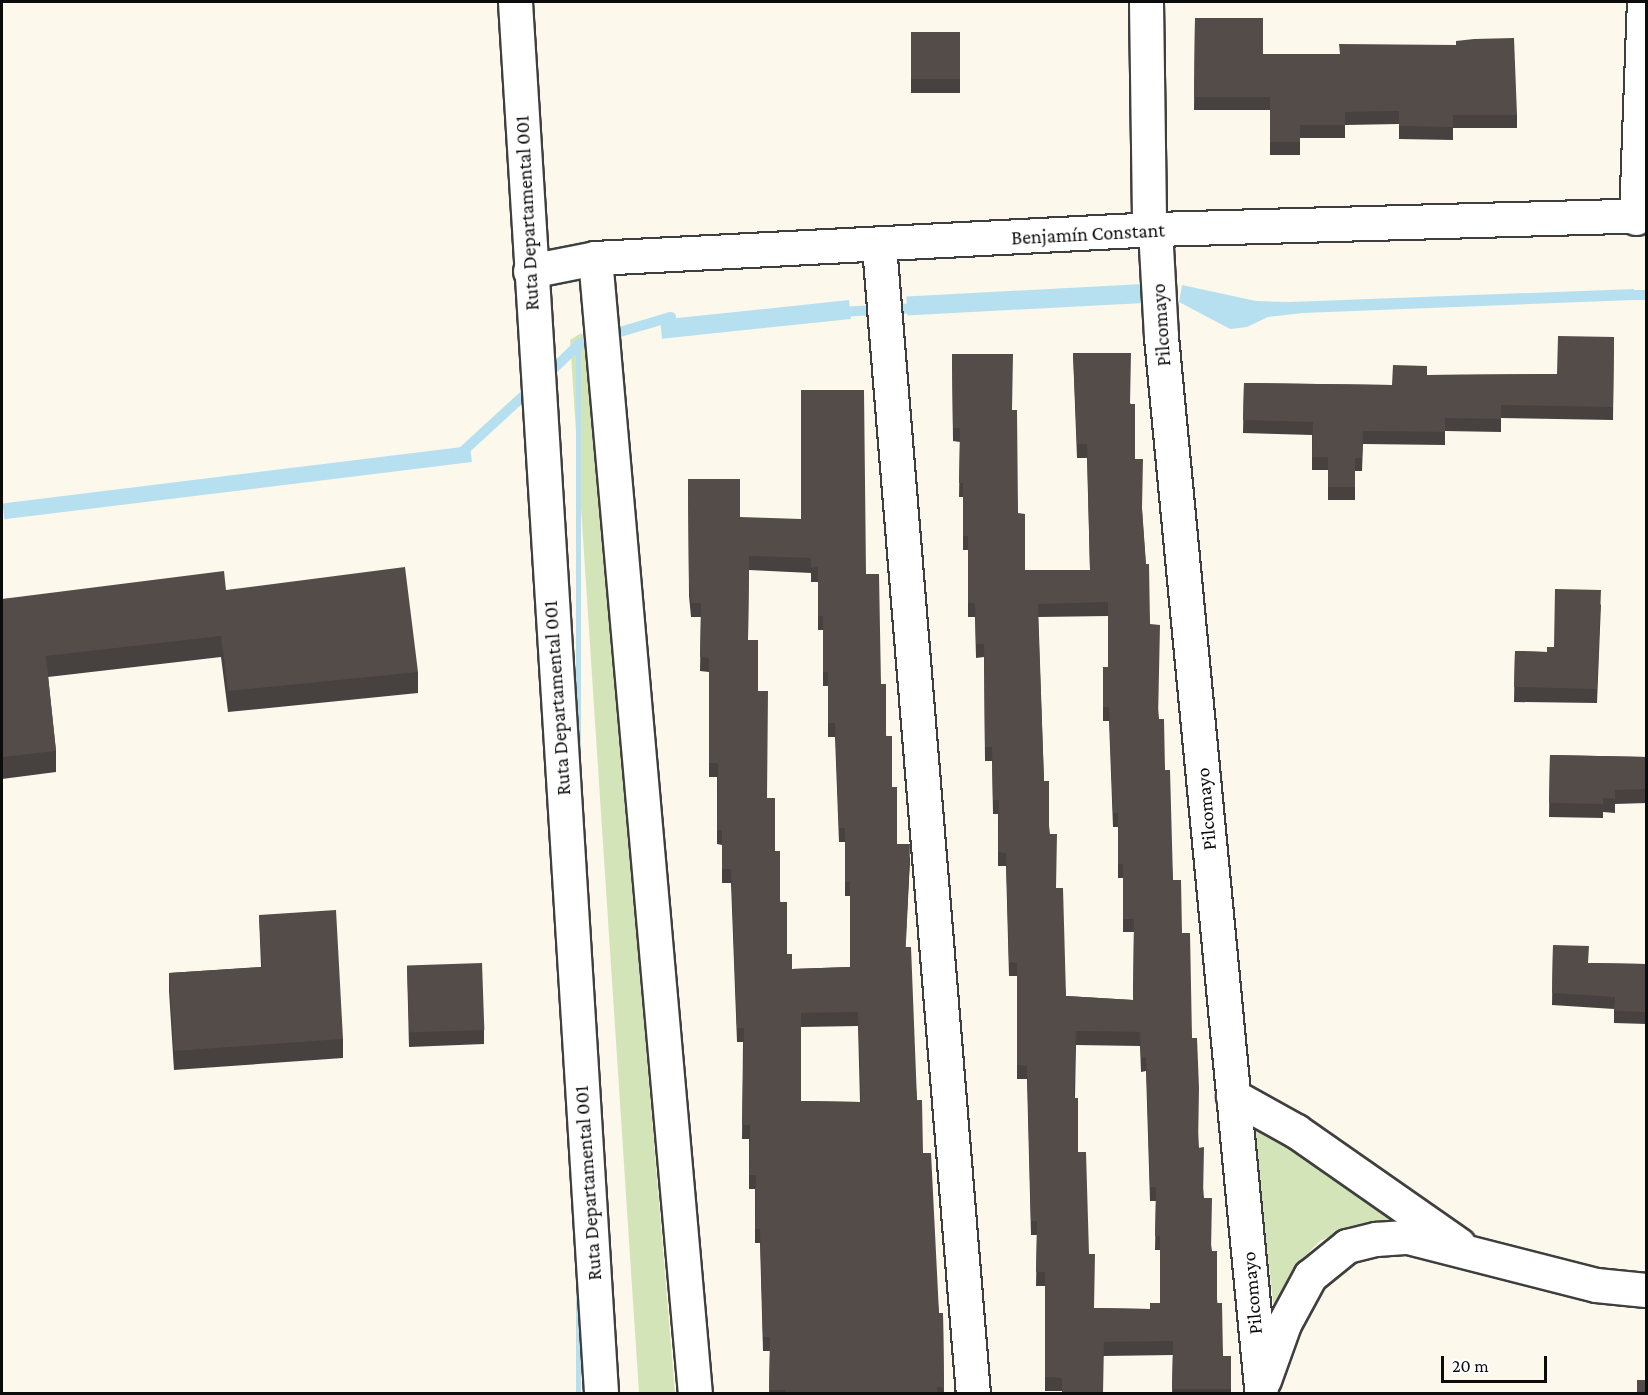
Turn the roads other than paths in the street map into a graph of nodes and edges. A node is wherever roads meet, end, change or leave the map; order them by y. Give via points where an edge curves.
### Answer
1 (514, 2) edge
2 (1146, 2) edge
3 (1644, 2) edge
4 (1641, 217) edge
5 (1152, 229) junction
6 (879, 246) junction
7 (595, 258) junction
8 (530, 271) junction
9 (1233, 1096) junction
10 (1471, 1254) junction
11 (1647, 1290) edge
12 (1260, 1391) edge
13 (602, 1394) edge
14 (695, 1394) edge
15 (973, 1394) edge

1 - 8 street, Ruta Departamental 001
2 - 5 street, Pilcomayo
3 - 4 street
4 - 5 street, Benjamín Constant
5 - 6 street, Benjamín Constant
5 - 9 street, Pilcomayo
6 - 7 street, Benjamín Constant
6 - 15 street
7 - 8 street, Benjamín Constant
7 - 14 street
8 - 13 street, Ruta Departamental 001
9 - 10 street via 1348,1166
9 - 12 street, Pilcomayo
10 - 11 street via 1596,1285
10 - 12 street via 1408,1237 1356,1244 1329,1257 1310,1276 1284,1324

